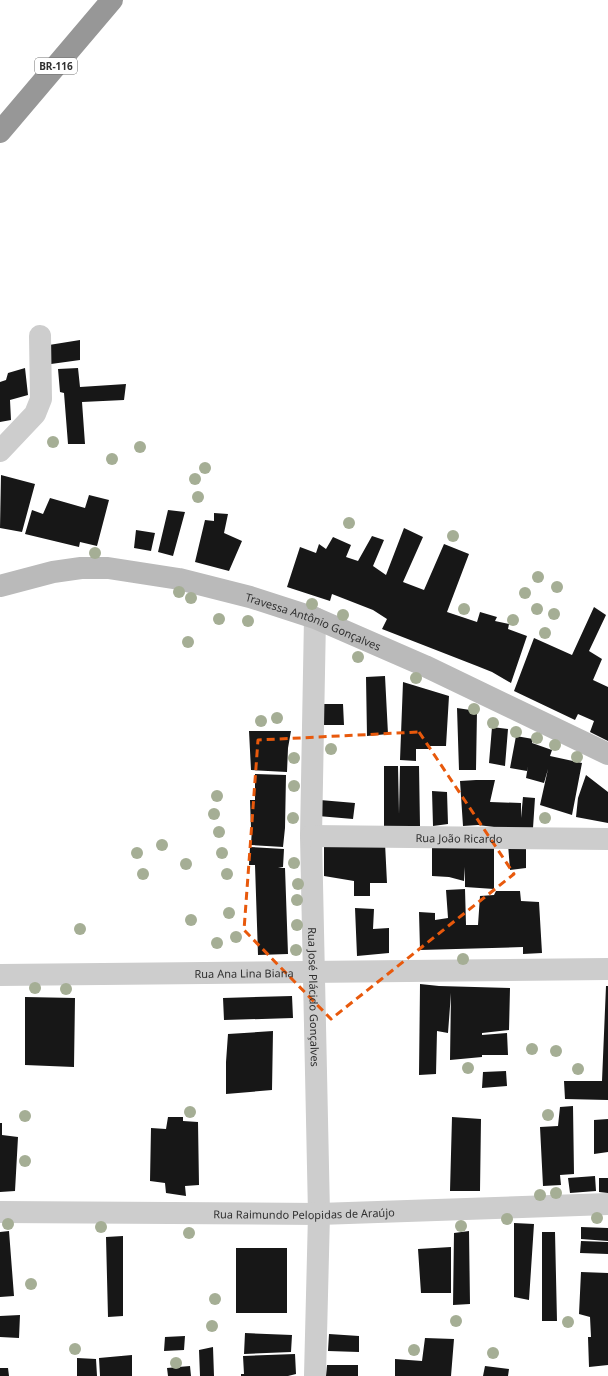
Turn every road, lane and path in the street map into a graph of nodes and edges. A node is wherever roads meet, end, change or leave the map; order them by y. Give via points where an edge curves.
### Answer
1 (112, 0) edge
2 (0, 132) edge
3 (40, 336) dead end
4 (0, 451) edge
5 (0, 586) edge
6 (315, 618) junction
7 (608, 754) edge
8 (311, 836) junction
9 (608, 839) edge
10 (608, 969) edge
11 (313, 973) junction
12 (0, 975) edge
13 (608, 1204) edge
14 (0, 1212) edge
15 (319, 1214) junction
16 (315, 1376) edge

1 - 2 highway, BR-116
3 - 4 street via 41,400 35,414
5 - 6 street, Travessa Antônio Gonçalves via 53,572 108,568 179,579 250,597
6 - 7 street, Travessa Antônio Gonçalves via 425,666
6 - 8 street, Rua José Plácido Gonçalves
8 - 9 street, Rua João Ricardo
8 - 11 street, Rua José Plácido Gonçalves
10 - 11 street, Rua Ana Lina Biana
11 - 12 street, Rua Ana Lina Biana
11 - 15 street, Rua José Plácido Gonçalves
13 - 15 street, Rua Raimundo Pelopidas de Araújo
14 - 15 street, Rua Raimundo Pelopidas de Araújo
15 - 16 street, Rua José Plácido Gonçalves

